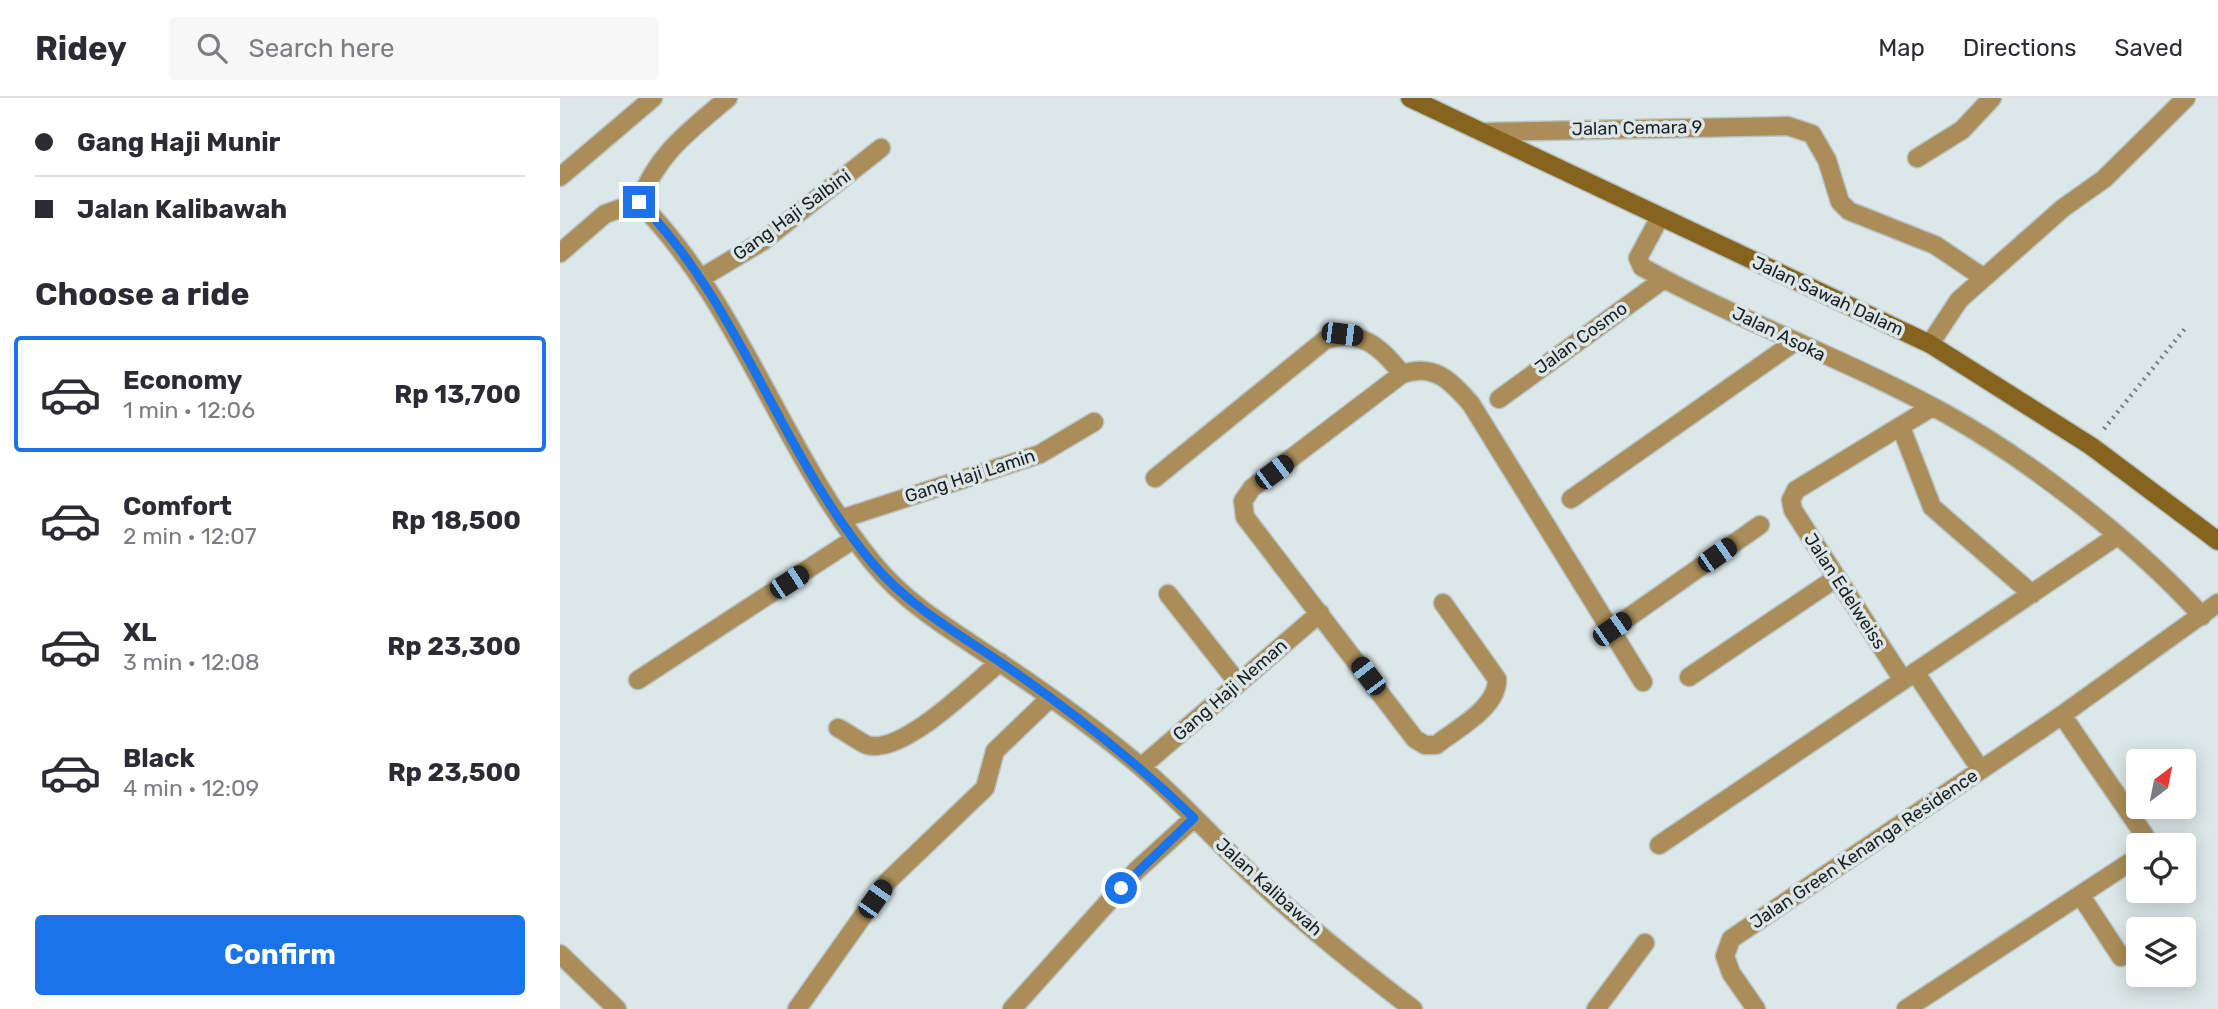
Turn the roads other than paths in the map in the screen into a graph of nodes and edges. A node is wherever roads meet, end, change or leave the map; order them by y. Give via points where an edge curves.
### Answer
1 (653, 98) edge
2 (728, 98) edge
3 (1410, 98) edge
4 (1993, 98) edge
5 (2186, 98) edge
6 (1485, 131) junction
7 (881, 148) dead end
8 (1917, 158) dead end
9 (560, 177) edge
10 (639, 202) junction
11 (1658, 222) junction
12 (560, 253) edge
13 (701, 278) junction
14 (1984, 278) junction
15 (1664, 279) junction
16 (1796, 341) junction
17 (1930, 344) junction
18 (1402, 374) junction
19 (1499, 399) dead end
20 (1932, 407) junction
21 (1094, 422) dead end
22 (1901, 427) junction
23 (1155, 478) dead end
24 (1571, 499) dead end
25 (841, 519) junction
26 (1760, 525) dead end
27 (2215, 533) edge
28 (2117, 536) junction
29 (854, 540) junction
30 (1836, 578) junction
31 (1168, 594) dead end
32 (2032, 594) junction
33 (1443, 603) dead end
34 (2218, 603) edge
35 (1320, 613) junction
36 (2202, 616) junction
37 (1612, 629) junction
38 (1000, 662) junction
39 (1909, 676) junction
40 (1689, 677) dead end
41 (638, 680) dead end
42 (1643, 682) dead end
43 (1238, 683) junction
44 (1050, 698) junction
45 (2062, 715) junction
46 (838, 728) dead end
47 (1141, 767) junction
48 (1981, 770) junction
49 (1194, 818) junction
50 (2143, 833) edge
51 (1659, 845) dead end
52 (2126, 865) edge
53 (2081, 895) junction
54 (1645, 943) dead end
55 (560, 954) edge
56 (2122, 957) dead end
57 (1926, 1004) edge
58 (617, 1009) edge
59 (797, 1009) edge
60 (1012, 1009) edge
61 (1413, 1009) edge
62 (1597, 1009) edge
63 (1756, 1009) edge
64 (1906, 1009) edge

1 - 9 street
2 - 10 street via 670,148 648,179
3 - 6 street, Jalan Sawah Dalam
4 - 8 street via 1962,130
5 - 14 street via 2104,179 2063,208
6 - 11 street, Jalan Sawah Dalam
6 - 14 street, Jalan Cemara 9 via 1788,126 1812,134 1827,160 1840,202 1849,211 1935,245
7 - 13 street, Gang Haji Salbini via 762,240
10 - 12 street via 606,214
10 - 13 street, Jalan Kalibawah via 666,229
11 - 15 street, Jalan Asoka via 1638,258 1642,267
11 - 17 street, Jalan Sawah Dalam
13 - 25 street, Jalan Kalibawah
14 - 17 street via 1959,300
15 - 16 street, Jalan Asoka
15 - 19 street, Jalan Cosmo
16 - 20 street, Jalan Asoka
16 - 24 street
17 - 27 street, Jalan Sawah Dalam via 2091,446
18 - 23 street via 1357,336 1342,334 1325,340
18 - 35 street via 1252,488 1243,501 1245,517
18 - 37 street via 1417,369 1435,373 1471,404
20 - 22 street
20 - 28 street, Jalan Asoka via 1994,444
21 - 25 street, Gang Haji Lamin via 1040,454
22 - 30 street, Jalan Edelweiss via 1796,490 1791,500
22 - 32 street via 1932,507
25 - 29 street, Jalan Kalibawah
26 - 37 street
28 - 32 street
28 - 36 street
29 - 38 street, Jalan Kalibawah via 910,599
29 - 41 street
30 - 39 street, Jalan Edelweiss
30 - 40 street
31 - 43 street
32 - 39 street
33 - 35 street via 1497,679 1497,691 1491,701 1436,745 1415,739
34 - 36 street, Jalan Green Kenanga Residence
35 - 43 street, Gang Haji Neman
36 - 45 street, Jalan Green Kenanga Residence
37 - 42 street
38 - 44 street, Jalan Kalibawah
38 - 46 street via 914,733 894,744 869,746
39 - 48 street, Jalan Edelweiss
39 - 51 street
43 - 47 street, Gang Haji Neman
44 - 47 street, Jalan Kalibawah
44 - 59 street via 995,751 985,788 887,882
45 - 48 street, Jalan Green Kenanga Residence
45 - 50 street
47 - 49 street, Jalan Kalibawah
48 - 63 street, Jalan Green Kenanga Residence via 1731,939 1725,956
49 - 60 street via 1136,870
49 - 61 street, Jalan Kalibawah via 1266,888
52 - 53 street
53 - 56 street
53 - 57 street
54 - 62 street
55 - 58 street
57 - 64 street

